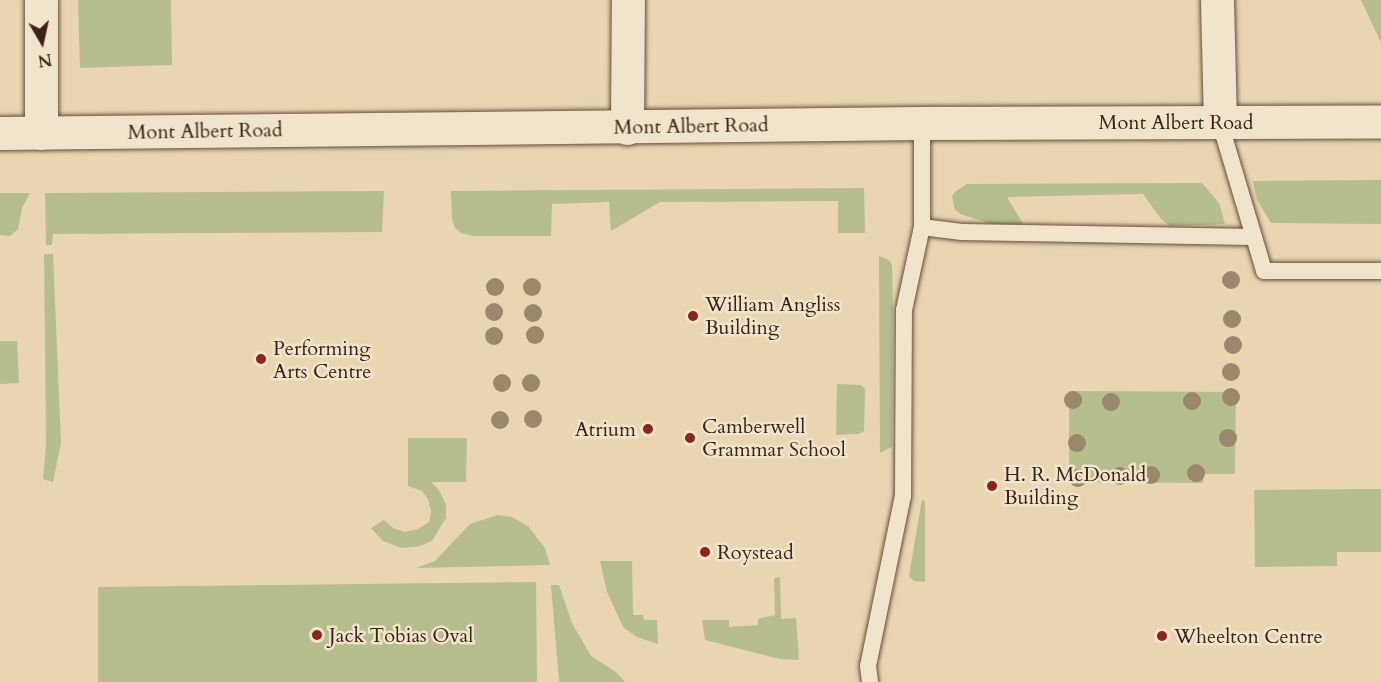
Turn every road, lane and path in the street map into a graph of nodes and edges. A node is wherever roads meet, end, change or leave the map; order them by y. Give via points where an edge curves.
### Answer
1 (41, 0) edge
2 (628, 0) edge
3 (1217, 0) edge
4 (1381, 121) edge
5 (921, 123) junction
6 (1220, 123) junction
7 (627, 128) junction
8 (0, 133) edge
9 (41, 133) junction
10 (922, 227) junction
11 (1254, 237) junction
12 (1381, 271) edge
13 (870, 682) edge

1 - 9 main road
2 - 7 main road
3 - 6 main road
4 - 6 main road, Mont Albert Road
5 - 6 main road, Mont Albert Road
5 - 7 main road, Mont Albert Road
5 - 10 lane
6 - 11 lane
7 - 9 main road, Mont Albert Road
8 - 9 main road, Mont Albert Road
10 - 11 lane via 962,232
10 - 13 lane via 904,310 903,496 868,666
11 - 12 lane via 1264,271

